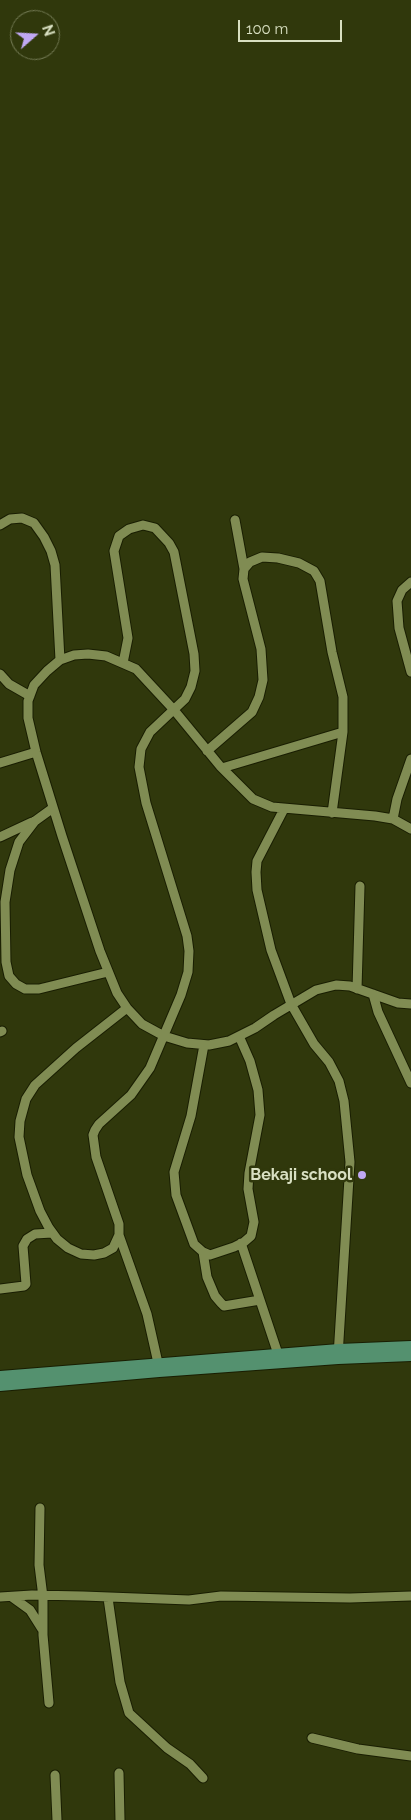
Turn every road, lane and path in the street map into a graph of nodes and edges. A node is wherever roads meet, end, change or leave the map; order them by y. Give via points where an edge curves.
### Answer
1 (235, 520) dead end
2 (0, 525) edge
3 (244, 569) junction
4 (411, 582) edge
5 (60, 660) junction
6 (123, 663) junction
7 (411, 672) edge
8 (0, 674) edge
9 (30, 696) junction
10 (174, 710) junction
11 (343, 732) junction
12 (207, 751) junction
13 (36, 752) junction
14 (411, 759) edge
15 (0, 763) edge
16 (222, 768) junction
17 (53, 808) junction
18 (284, 809) junction
19 (332, 813) junction
20 (392, 819) junction
21 (35, 820) junction
22 (411, 829) edge
23 (0, 837) edge
24 (360, 886) dead end
25 (108, 972) junction
26 (357, 988) junction
27 (373, 994) junction
28 (292, 1004) junction
29 (411, 1004) edge
30 (127, 1008) junction
31 (164, 1036) junction
32 (240, 1036) junction
33 (204, 1045) junction
34 (411, 1083) edge
35 (52, 1233) junction
36 (119, 1236) junction
37 (241, 1244) junction
38 (203, 1252) junction
39 (0, 1290) edge
40 (260, 1300) junction
41 (411, 1346) edge
42 (278, 1354) junction
43 (338, 1354) junction
44 (411, 1356) edge
45 (158, 1363) junction
46 (108, 1372) junction
47 (0, 1376) edge
48 (0, 1386) edge
49 (40, 1508) dead end
50 (411, 1596) edge
51 (0, 1597) edge
52 (12, 1597) junction
53 (43, 1597) junction
54 (108, 1598) junction
55 (43, 1630) junction
56 (49, 1703) dead end
57 (312, 1738) dead end
58 (411, 1756) edge
59 (119, 1773) dead end
60 (55, 1775) dead end
61 (203, 1778) dead end
62 (58, 1820) edge
63 (120, 1820) edge

1 - 3 street
2 - 5 street via 10,519 22,518 34,523 51,551 55,565
3 - 11 street via 262,557 278,558 314,571 320,581 343,696
3 - 12 street via 243,579 261,649 263,680 252,712
4 - 7 street via 397,601 399,628
5 - 6 street via 88,654 106,656
5 - 9 street via 47,670
6 - 10 street via 136,669
6 - 10 street via 128,638 114,551 119,536 143,525 155,528 174,552 194,654 195,671 191,687 185,700
8 - 9 street via 9,684
9 - 13 street via 28,718
10 - 12 street
10 - 31 street via 144,741 139,767 146,803 189,951 188,972
11 - 16 street
11 - 19 street
12 - 16 street
13 - 15 street
13 - 17 street
14 - 20 street
16 - 18 street via 253,799
17 - 21 street
17 - 25 street
18 - 19 street
18 - 28 street via 257,861 256,872 271,950
19 - 20 street
20 - 22 street
21 - 23 street
21 - 25 street via 19,842 10,870 5,902 6,962 10,976 16,984 39,989
24 - 26 street
25 - 30 street
26 - 27 street
26 - 28 street via 336,985 316,990
27 - 29 street
27 - 34 street
28 - 32 street
28 - 43 street via 340,1081 348,1124 350,1162
30 - 31 street via 142,1024
30 - 35 street via 50,1070 26,1099 19,1137 40,1211
31 - 33 street
31 - 36 street via 140,1084 99,1124 93,1135 96,1158 119,1224
32 - 33 street
32 - 37 street via 258,1090 260,1115 248,1189 254,1222 251,1236
33 - 38 street via 191,1116 174,1172 176,1195 185,1225 194,1244
35 - 36 street via 68,1248 94,1255 112,1248
35 - 39 street via 35,1234 27,1239 24,1246 26,1284
36 - 45 street via 147,1314
37 - 38 street via 210,1255
37 - 40 street
38 - 40 street via 207,1277 215,1296 224,1306
40 - 42 street
41 - 43 main road
42 - 43 main road
42 - 45 main road
43 - 44 main road
43 - 46 main road
45 - 46 main road
46 - 47 main road
46 - 48 main road
49 - 53 street via 39,1565
50 - 54 street via 221,1596 188,1600
51 - 52 street
52 - 53 street
52 - 55 street via 30,1610
53 - 54 street
53 - 55 street
54 - 61 street via 120,1682 129,1713
55 - 56 street
57 - 58 street via 358,1749
59 - 63 street
60 - 62 street

